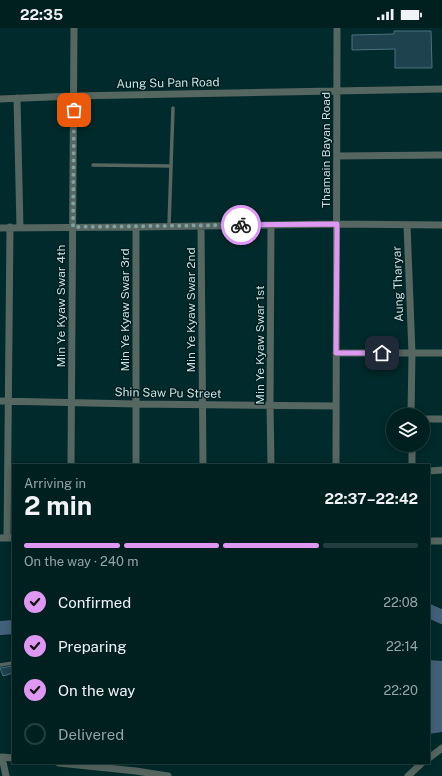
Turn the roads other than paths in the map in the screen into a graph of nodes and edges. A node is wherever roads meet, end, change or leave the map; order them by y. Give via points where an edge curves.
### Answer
1 (74, 28) edge
2 (338, 28) edge
3 (442, 90) edge
4 (337, 91) junction
5 (74, 96) junction
6 (17, 98) junction
7 (0, 99) edge
8 (173, 108) dead end
9 (337, 156) junction
10 (442, 156) edge
11 (93, 165) dead end
12 (171, 166) junction
13 (337, 224) junction
14 (271, 225) junction
15 (407, 225) junction
16 (442, 225) edge
17 (169, 226) junction
18 (201, 226) junction
19 (10, 227) junction
20 (73, 227) junction
21 (136, 227) junction
22 (0, 228) edge
23 (20, 228) junction
24 (336, 353) junction
25 (412, 353) junction
26 (442, 353) edge
27 (0, 401) edge
28 (8, 402) junction
29 (72, 402) junction
30 (136, 404) junction
31 (202, 405) junction
32 (270, 405) junction
33 (336, 406) junction
34 (411, 408) edge
35 (430, 419) edge
36 (442, 419) edge
37 (412, 452) edge
38 (71, 464) edge
39 (136, 464) edge
40 (203, 464) edge
41 (271, 464) edge
42 (336, 464) edge
43 (412, 464) edge
44 (442, 470) edge
45 (430, 471) edge
46 (7, 538) edge
47 (430, 541) edge
48 (442, 542) edge
49 (12, 663) edge
50 (0, 665) edge
51 (442, 748) edge
52 (1, 757) edge
53 (430, 757) edge
54 (12, 758) edge
55 (68, 764) edge
56 (421, 764) edge
57 (6, 776) edge
58 (168, 776) edge
59 (408, 776) edge

1 - 5 street, Min Ye Kyaw Swar 4th
2 - 4 street, Thamain Bayan Road
3 - 4 street, Aung Su Pan Road
4 - 5 street, Aung Su Pan Road
4 - 9 street, Thamain Bayan Road
5 - 6 street, Aung Su Pan Road
5 - 20 street, Min Ye Kyaw Swar 4th
6 - 7 street, Aung Su Pan Road
6 - 23 street
8 - 12 lane
9 - 10 street
9 - 13 street, Thamain Bayan Road
11 - 12 lane
12 - 17 lane
13 - 14 street
13 - 15 street
13 - 24 street, Thamain Bayan Road
14 - 18 street
14 - 32 street, Min Ye Kyaw Swar 1st
15 - 16 street
15 - 25 street, Aung Tharyar
17 - 18 street
17 - 21 street
18 - 31 street, Min Ye Kyaw Swar 2nd
19 - 22 street
19 - 23 street
19 - 28 street
20 - 21 street
20 - 23 street
20 - 29 street, Min Ye Kyaw Swar 4th
21 - 30 street, Min Ye Kyaw Swar 3rd
24 - 25 street
24 - 33 street, Thamain Bayan Road
25 - 26 street
25 - 34 street, Aung Tharyar
27 - 28 street, Shin Saw Pu Street
28 - 29 street, Shin Saw Pu Street
28 - 46 street
29 - 30 street, Shin Saw Pu Street
29 - 38 street, Min Ye Kyaw Swar 4th
30 - 31 street, Shin Saw Pu Street
30 - 39 street, Min Ye Kyaw Swar 3rd
31 - 32 street, Shin Saw Pu Street
31 - 40 street, Min Ye Kyaw Swar 2nd
32 - 33 street, Shin Saw Pu Street
32 - 41 street, Min Ye Kyaw Swar 1st
33 - 42 street, Thamain Bayan Road
35 - 36 street
37 - 43 street
44 - 45 street
47 - 48 street
49 - 50 lane
51 - 53 street
52 - 54 street
52 - 57 street
55 - 58 street
56 - 59 street

